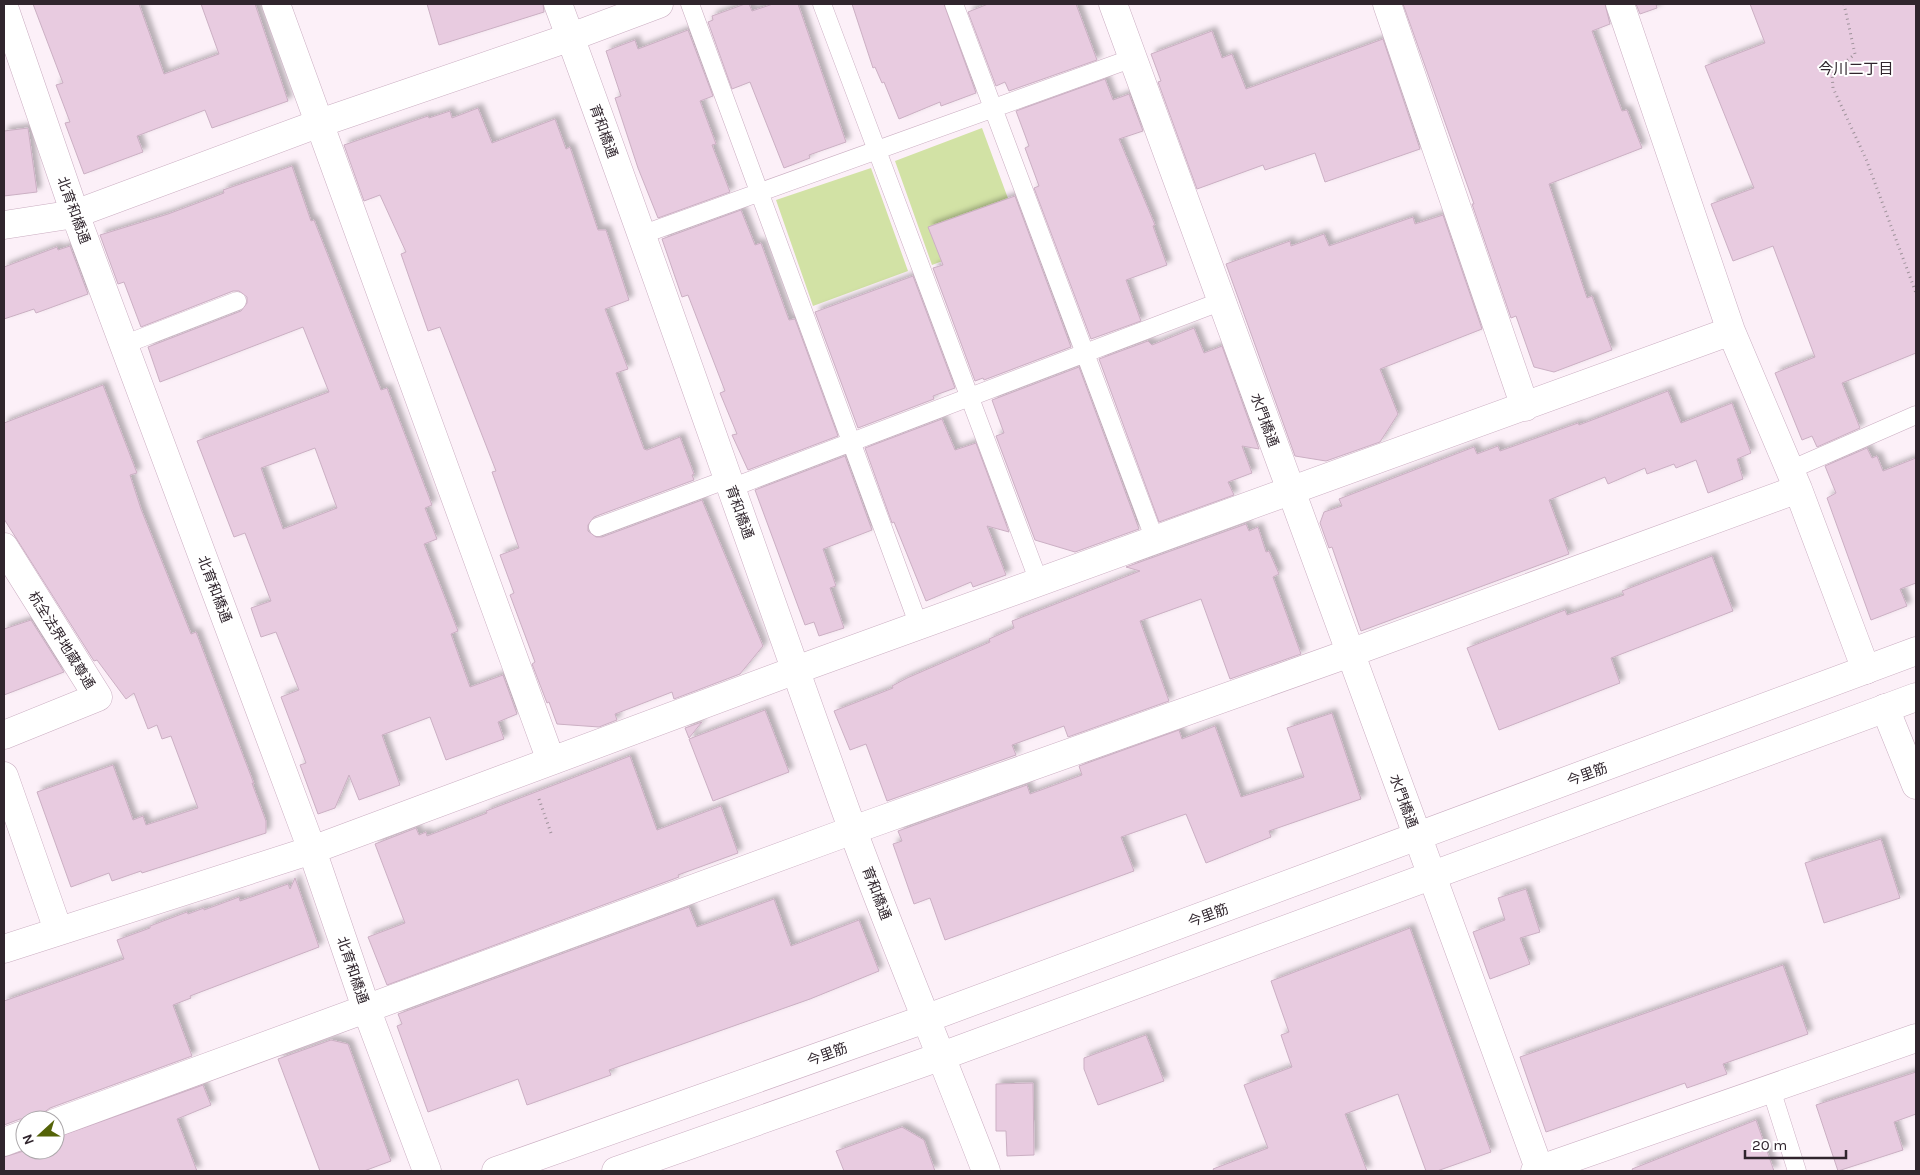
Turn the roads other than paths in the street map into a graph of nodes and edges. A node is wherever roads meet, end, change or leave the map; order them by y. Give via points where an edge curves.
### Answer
1 (276, 4) edge
2 (558, 4) edge
3 (659, 4) edge
4 (690, 4) edge
5 (822, 4) edge
6 (954, 4) edge
7 (1113, 4) edge
8 (1386, 4) edge
9 (1620, 4) edge
10 (4, 7) edge
11 (570, 37) junction
12 (1133, 58) junction
13 (993, 108) junction
14 (320, 123) junction
15 (877, 150) junction
16 (760, 192) junction
17 (75, 214) junction
18 (4, 225) edge
19 (641, 235) junction
20 (237, 301) dead end
21 (1222, 302) junction
22 (1731, 331) junction
23 (123, 345) junction
24 (1085, 353) junction
25 (969, 398) junction
26 (1525, 407) junction
27 (1916, 415) edge
28 (851, 442) junction
29 (1794, 480) junction
30 (730, 484) junction
31 (1291, 490) junction
32 (598, 527) dead end
33 (1155, 540) junction
34 (4, 547) edge
35 (1039, 582) junction
36 (919, 626) junction
37 (1916, 651) edge
38 (1350, 653) junction
39 (796, 670) junction
40 (1866, 670) junction
41 (1916, 697) edge
42 (1885, 708) junction
43 (4, 735) edge
44 (540, 766) junction
45 (4, 776) edge
46 (1916, 785) edge
47 (853, 830) junction
48 (1417, 837) junction
49 (312, 850) junction
50 (1432, 876) junction
51 (58, 930) junction
52 (4, 949) edge
53 (366, 1008) junction
54 (925, 1019) junction
55 (1916, 1038) edge
56 (942, 1056) junction
57 (1772, 1088) junction
58 (65, 1119) edge
59 (427, 1171) edge
60 (496, 1171) edge
61 (616, 1171) edge
62 (986, 1171) edge
63 (1538, 1171) edge
64 (1797, 1171) edge

1 - 14 street
2 - 11 street, 育和橋通
3 - 11 street
4 - 16 lane
5 - 15 lane
6 - 13 lane
7 - 12 street, 水門橋通
8 - 26 street
9 - 22 street
10 - 17 street, 北育和橋通
11 - 14 street
11 - 19 street, 育和橋通
12 - 13 lane
12 - 21 street, 水門橋通
13 - 15 lane
13 - 24 lane
14 - 17 street
14 - 44 street
15 - 16 lane
15 - 25 lane
16 - 19 lane
16 - 28 lane
17 - 18 street
17 - 23 street, 北育和橋通
19 - 30 street, 育和橋通
20 - 23 lane
21 - 24 lane
21 - 31 street, 水門橋通
22 - 26 street
22 - 29 street
23 - 49 street, 北育和橋通
24 - 25 lane
24 - 33 lane
25 - 28 lane
25 - 35 lane
26 - 31 street
27 - 29 lane
28 - 30 lane
28 - 36 lane
29 - 38 street
29 - 40 street
30 - 32 lane
30 - 39 street, 育和橋通
31 - 33 street
31 - 38 street, 水門橋通
33 - 35 street
34 - 43 street, 杭全法界地蔵尊通 via 98,697
35 - 36 street
36 - 39 street
37 - 40 street, 今里筋
38 - 47 street
38 - 48 street, 水門橋通
39 - 44 street
39 - 47 street, 育和橋通
40 - 48 street, 今里筋
41 - 42 street
42 - 46 street
42 - 50 street
44 - 49 street
45 - 51 street
47 - 53 street
47 - 54 street, 育和橋通
48 - 50 street, 水門橋通
48 - 54 street, 今里筋
49 - 51 street
49 - 53 street, 北育和橋通
50 - 56 street
50 - 63 street
51 - 52 street
53 - 58 street
53 - 59 street, 北育和橋通
54 - 56 street, 育和橋通
54 - 60 street, 今里筋
55 - 57 street
56 - 61 street
56 - 62 street
57 - 63 street
57 - 64 lane

